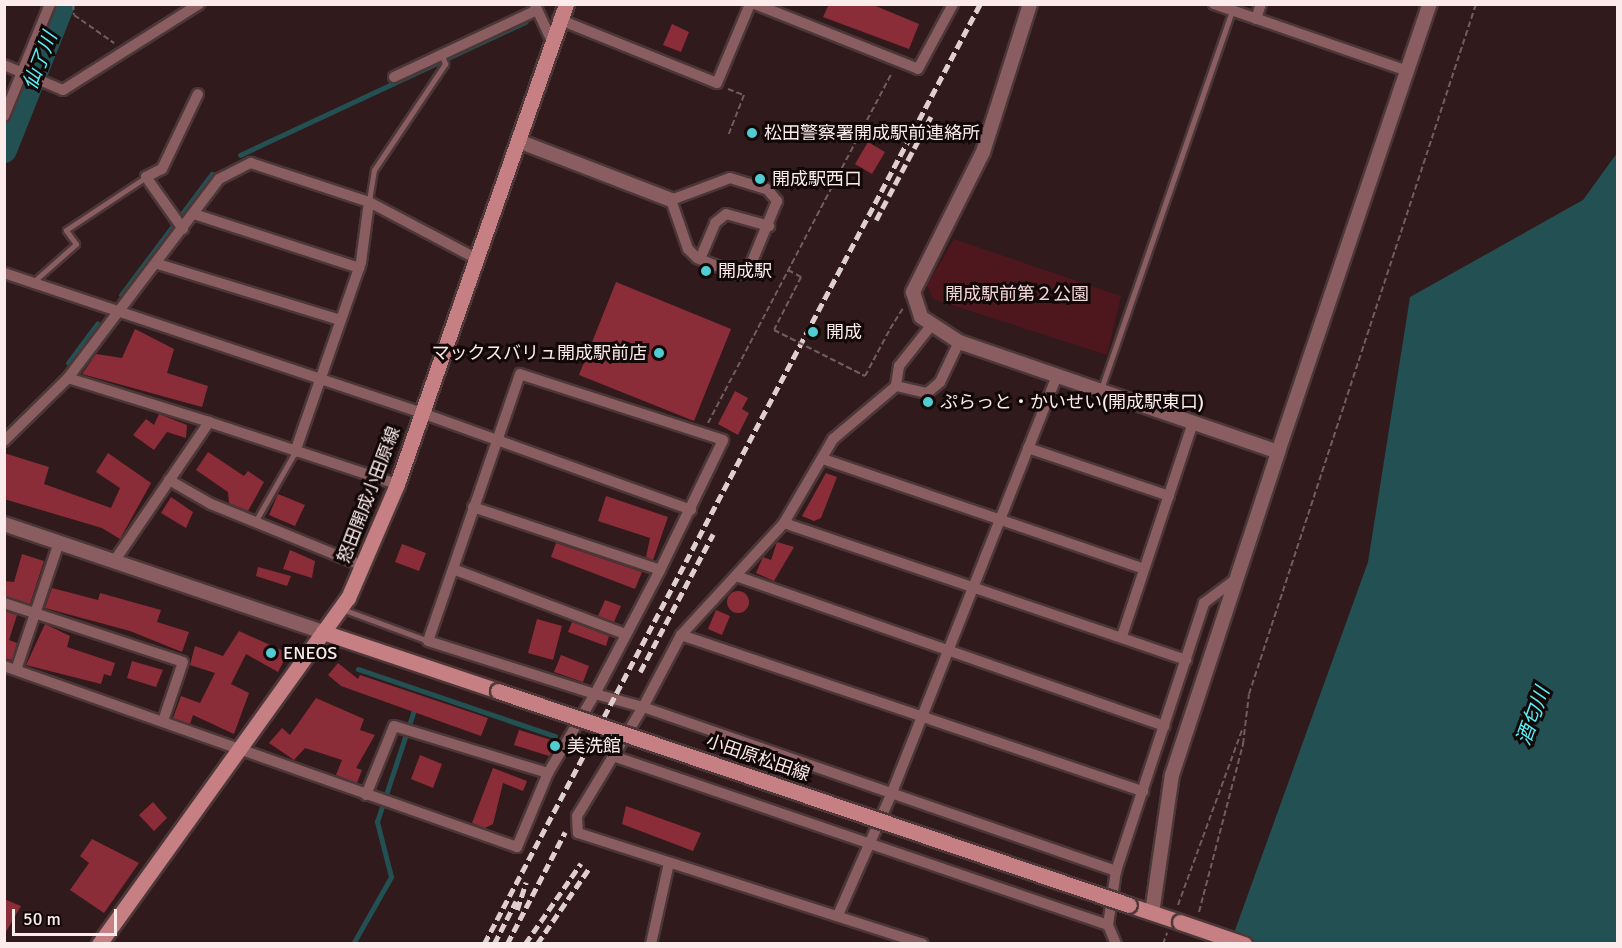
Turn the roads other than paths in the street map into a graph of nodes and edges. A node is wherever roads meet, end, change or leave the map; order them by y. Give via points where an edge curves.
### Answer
1 (50, 4) edge
2 (199, 4) edge
3 (566, 4) edge
4 (750, 4) edge
5 (755, 4) edge
6 (953, 4) edge
7 (1030, 4) edge
8 (1214, 4) edge
9 (1261, 4) edge
10 (1430, 4) edge
11 (536, 7) edge
12 (1232, 11) junction
13 (558, 19) junction
14 (1256, 19) junction
15 (550, 39) junction
16 (444, 59) junction
17 (4, 64) edge
18 (1407, 71) junction
19 (25, 73) junction
20 (394, 77) dead end
21 (198, 94) dead end
22 (4, 116) edge
23 (521, 142) junction
24 (146, 177) junction
25 (671, 200) junction
26 (369, 202) junction
27 (194, 214) junction
28 (769, 226) junction
29 (182, 228) junction
30 (477, 258) junction
31 (700, 260) junction
32 (158, 264) junction
33 (359, 268) junction
34 (4, 273) edge
35 (32, 283) junction
36 (117, 311) junction
37 (340, 320) junction
38 (930, 327) junction
39 (959, 342) junction
40 (1057, 376) junction
41 (68, 378) junction
42 (322, 379) junction
43 (896, 386) junction
44 (1101, 391) junction
45 (422, 413) junction
46 (209, 422) junction
47 (1193, 423) junction
48 (495, 439) junction
49 (4, 441) edge
50 (1028, 448) junction
51 (295, 452) junction
52 (1278, 452) junction
53 (823, 459) junction
54 (169, 480) junction
55 (398, 484) junction
56 (1168, 496) junction
57 (473, 507) junction
58 (691, 510) junction
59 (999, 519) junction
60 (255, 522) junction
61 (784, 523) junction
62 (4, 524) edge
63 (59, 542) junction
64 (115, 560) junction
65 (363, 566) junction
66 (453, 569) junction
67 (1144, 569) junction
68 (660, 570) junction
69 (736, 576) junction
70 (1234, 580) junction
71 (972, 587) junction
72 (4, 603) edge
73 (341, 609) junction
74 (35, 613) junction
75 (323, 632) junction
76 (625, 634) junction
77 (681, 635) junction
78 (1122, 636) junction
79 (428, 641) junction
80 (947, 651) junction
81 (1186, 660) junction
82 (4, 666) edge
83 (16, 670) junction
84 (595, 694) junction
85 (642, 707) junction
86 (921, 718) junction
87 (164, 721) junction
88 (1164, 726) junction
89 (240, 747) junction
90 (613, 756) junction
91 (548, 773) junction
92 (1143, 791) junction
93 (366, 795) junction
94 (891, 795) junction
95 (870, 843) junction
96 (669, 863) junction
97 (1116, 871) junction
98 (1152, 913) junction
99 (838, 915) junction
100 (1108, 925) junction
101 (99, 944) edge
102 (651, 944) edge
103 (923, 944) edge
104 (1116, 944) edge
105 (1244, 944) edge

1 - 19 street
2 - 19 street via 63,90
3 - 13 main road, 怒田開成小田原線
4 - 13 street via 717,83
5 - 6 street via 918,69
7 - 38 street via 983,152 913,292
8 - 12 street
9 - 14 street
10 - 18 street
11 - 15 street
11 - 16 street
12 - 14 street
12 - 44 lane
13 - 15 main road, 怒田開成小田原線
14 - 18 street
15 - 23 main road, 怒田開成小田原線
16 - 20 street
16 - 26 lane via 374,170
17 - 19 street
18 - 52 street
19 - 22 street
21 - 24 street via 162,169
23 - 25 street
23 - 30 main road, 怒田開成小田原線
24 - 29 street
24 - 35 lane via 66,230 76,244
25 - 28 street via 730,178 743,179 773,193 776,209
25 - 31 street via 688,249
26 - 27 street via 251,163 219,178
26 - 30 street
26 - 33 street
27 - 29 street
27 - 33 street
28 - 31 street via 726,214 715,223
28 - 31 street via 744,273
29 - 32 street
30 - 45 main road, 怒田開成小田原線
32 - 36 street
32 - 37 street
33 - 37 street
34 - 35 street
35 - 36 street
36 - 41 street
36 - 42 street
37 - 42 street
38 - 39 street
38 - 43 street via 911,345 899,366
39 - 40 street
39 - 43 street via 940,382 927,393
40 - 44 street
40 - 50 street
41 - 46 street
41 - 49 street
42 - 45 street
42 - 51 street
43 - 53 street via 833,439
44 - 47 street
45 - 48 street
45 - 55 main road, 怒田開成小田原線
46 - 51 street
46 - 54 street
47 - 52 street
47 - 56 street
48 - 57 street
48 - 58 street
48 - 58 street via 520,374 723,441
50 - 56 street
50 - 59 street
51 - 55 street
51 - 60 lane
52 - 70 street
53 - 59 street
53 - 61 street
54 - 60 street
54 - 64 street
55 - 65 main road, 怒田開成小田原線
56 - 67 street
57 - 66 street
57 - 68 street
58 - 68 street
59 - 67 street
59 - 71 street
60 - 65 street
61 - 69 street
61 - 71 street
62 - 63 street
63 - 64 street
63 - 74 street
64 - 75 street
65 - 73 main road, 怒田開成小田原線
66 - 76 street
66 - 79 street
67 - 78 street
68 - 76 street
69 - 77 street
69 - 80 street
70 - 81 street via 1204,603
70 - 98 street via 1172,775
71 - 78 street
71 - 80 street
72 - 74 street
73 - 75 main road, 怒田開成小田原線
73 - 79 lane
74 - 83 street
74 - 87 street via 183,662
75 - 89 main road, 怒田開成小田原線
75 - 98 main road, 小田原松田線, bridge
76 - 84 street
77 - 85 street
77 - 86 street
78 - 81 street
79 - 84 street
80 - 86 street
80 - 88 street
81 - 88 street
82 - 83 street
83 - 87 street
84 - 85 street
84 - 91 street
85 - 90 street
85 - 94 street
86 - 92 street
86 - 94 street
87 - 89 street
88 - 92 street
89 - 93 street
89 - 101 main road, 怒田開成小田原線
90 - 95 street
90 - 96 street via 577,816 578,833
91 - 93 street via 394,726
91 - 93 street via 517,847
92 - 97 street
94 - 95 street
94 - 97 street
95 - 99 street
95 - 100 street
96 - 99 street
96 - 102 street
97 - 100 street
98 - 105 main road, 小田原松田線, bridge
99 - 103 street
100 - 104 street

